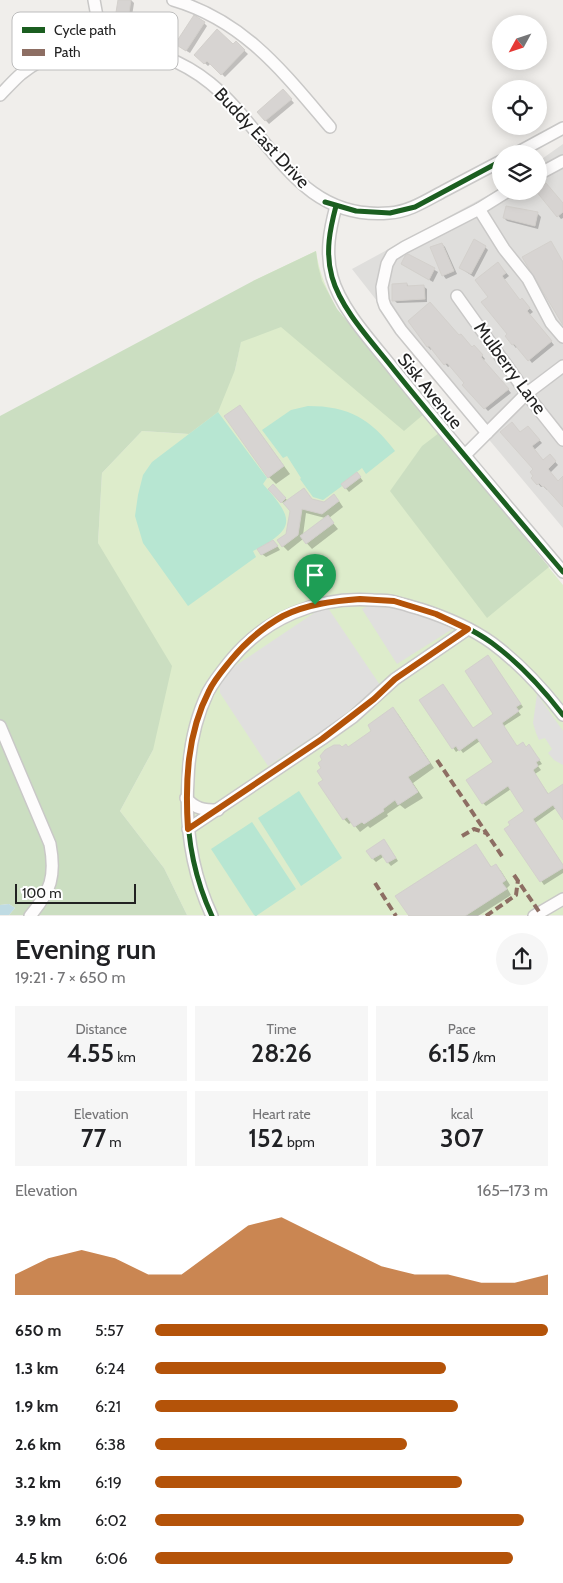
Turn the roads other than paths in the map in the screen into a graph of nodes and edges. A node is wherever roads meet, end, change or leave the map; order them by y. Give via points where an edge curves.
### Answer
1 (173, 0) edge
2 (178, 62) edge
3 (27, 70) edge
4 (0, 95) edge
5 (330, 127) dead end
6 (563, 128) edge
7 (532, 145) edge
8 (563, 161) edge
9 (492, 166) edge
10 (547, 170) edge
11 (494, 200) edge
12 (331, 204) junction
13 (479, 209) junction
14 (457, 296) dead end
15 (563, 337) edge
16 (563, 366) edge
17 (526, 394) junction
18 (486, 433) junction
19 (563, 440) edge
20 (465, 455) junction
21 (563, 572) edge
22 (468, 629) junction
23 (558, 704) edge
24 (563, 716) edge
25 (0, 726) edge
26 (186, 798) junction
27 (218, 810) junction
28 (188, 829) junction
29 (563, 900) edge
30 (30, 916) edge
31 (212, 916) edge
32 (534, 916) edge

1 - 5 street via 217,19 248,39 276,64
2 - 12 street, Buddy East Drive via 209,82 303,186
3 - 4 street, Buddy East Drive
6 - 7 street
8 - 10 street
9 - 12 street via 415,206 390,213 356,212
11 - 13 street
12 - 20 street, Sisk Avenue via 328,253 332,277 342,300
13 - 15 street via 504,250 528,279 551,323
13 - 18 street via 392,255 382,287 383,300 401,330
14 - 17 street, Mulberry Lane
16 - 17 street
17 - 18 street
17 - 19 street, Mulberry Lane
18 - 20 street
20 - 21 street, Sisk Avenue
22 - 23 street via 513,661
22 - 26 street via 436,614 394,601 332,601 283,616 239,649 208,691 192,741
22 - 27 street via 395,679 322,739
23 - 24 street
25 - 30 street via 50,844 53,860 46,896
26 - 27 street via 200,809
26 - 28 street
27 - 28 street
28 - 31 street via 194,867
29 - 32 street

